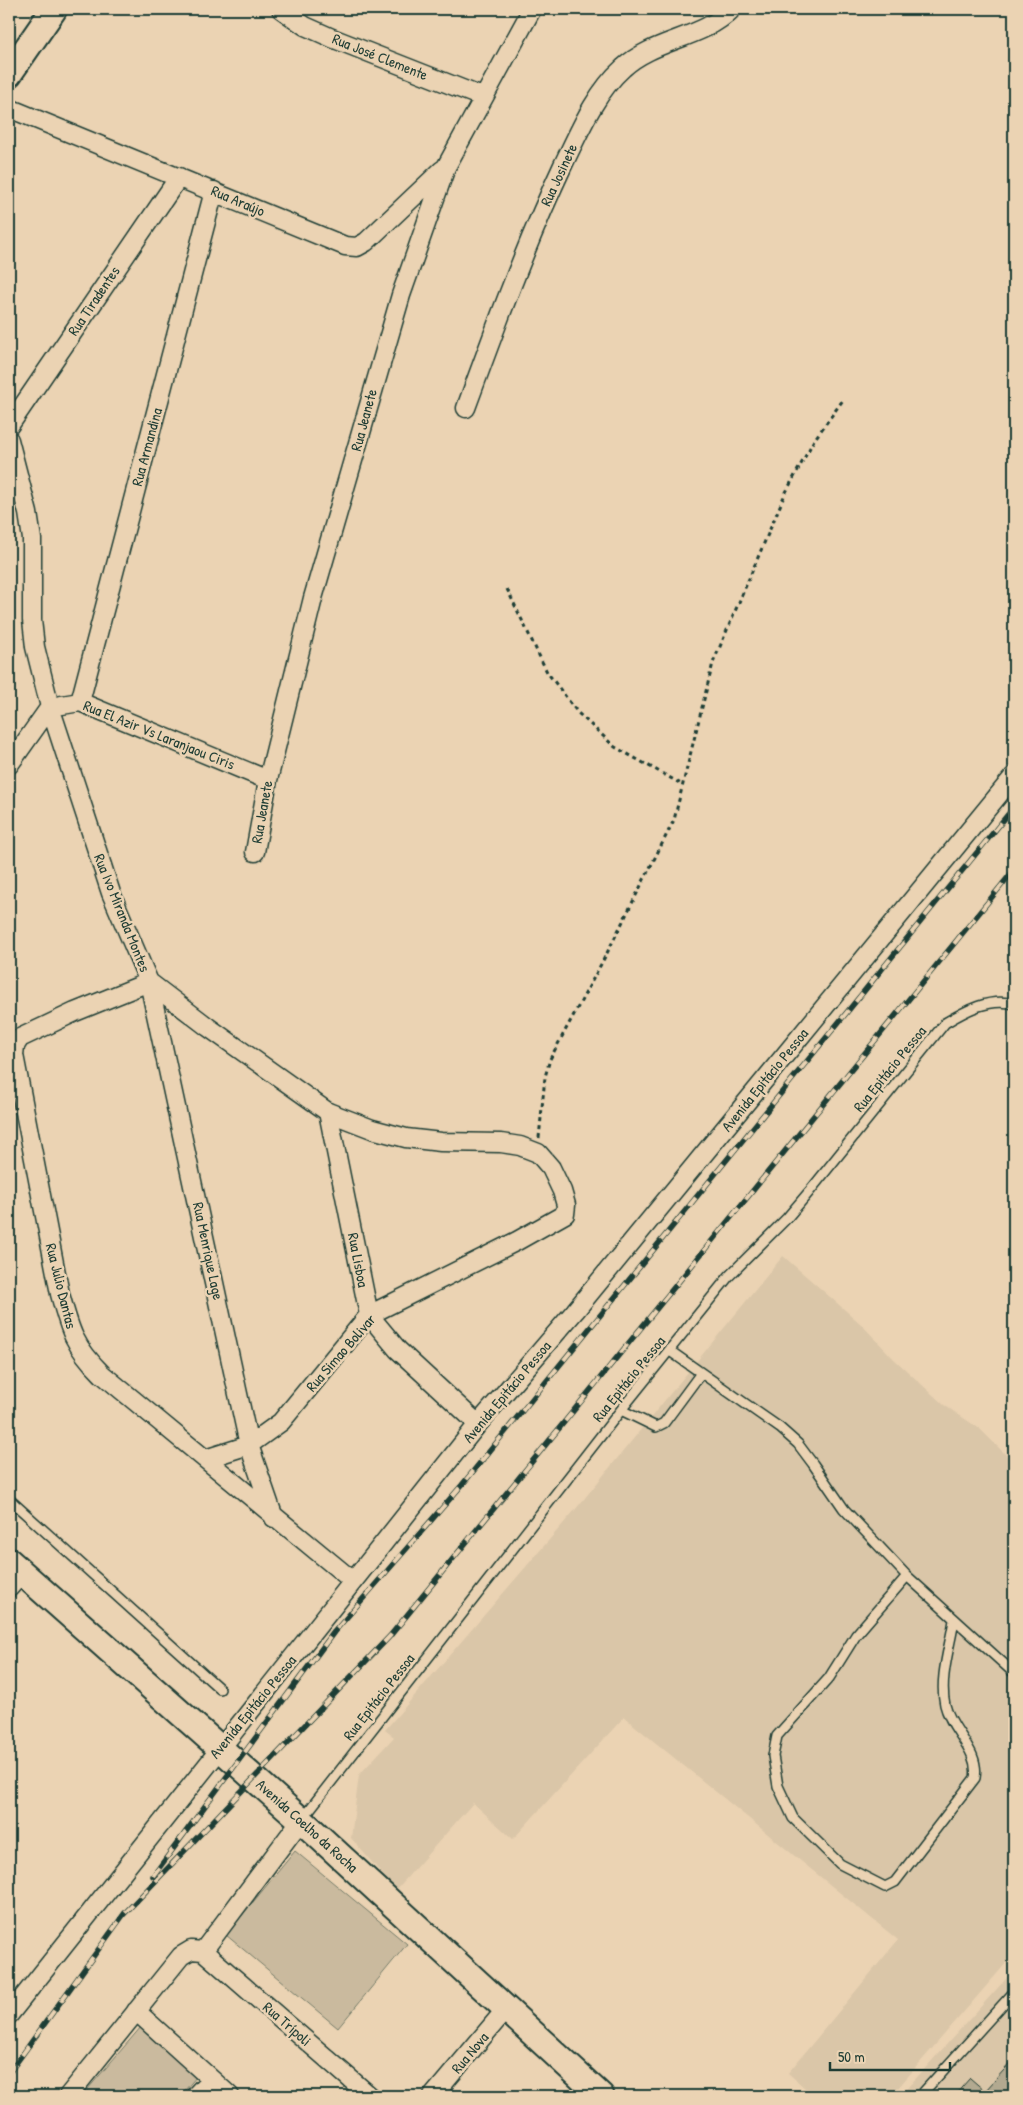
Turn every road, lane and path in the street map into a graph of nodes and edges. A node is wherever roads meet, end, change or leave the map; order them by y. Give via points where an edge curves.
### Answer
1 (54, 9) edge
2 (282, 9) edge
3 (532, 9) edge
4 (732, 9) edge
5 (9, 74) edge
6 (482, 97) junction
7 (9, 108) edge
8 (446, 167) junction
9 (179, 177) junction
10 (214, 192) junction
11 (843, 400) dead end
12 (466, 408) dead end
13 (9, 426) edge
14 (9, 440) edge
15 (507, 589) dead end
16 (80, 702) junction
17 (50, 707) junction
18 (9, 766) edge
19 (1014, 776) edge
20 (268, 780) junction
21 (683, 785) junction
22 (255, 852) dead end
23 (149, 982) junction
24 (1014, 1004) edge
25 (328, 1112) junction
26 (538, 1153) junction
27 (369, 1315) junction
28 (670, 1351) junction
29 (701, 1373) junction
30 (621, 1410) junction
31 (478, 1424) junction
32 (250, 1445) junction
33 (205, 1459) junction
34 (9, 1498) edge
35 (274, 1518) junction
36 (13, 1574) edge
37 (907, 1576) junction
38 (353, 1581) junction
39 (954, 1620) junction
40 (1014, 1672) edge
41 (220, 1689) dead end
42 (219, 1749) junction
43 (301, 1820) junction
44 (203, 1951) junction
45 (1014, 1992) edge
46 (506, 2009) junction
47 (136, 2011) junction
48 (9, 2015) edge
49 (211, 2079) junction
50 (71, 2095) edge
51 (195, 2096) edge
52 (230, 2096) edge
53 (370, 2096) edge
54 (433, 2096) edge
55 (601, 2096) edge
56 (920, 2096) edge

1 - 5 main road
2 - 6 street, Rua José Clemente via 305,26 332,38
3 - 6 street, Rua Jeanete
4 - 12 street, Rua Josinete via 720,20 640,56 622,68 592,109 520,262
6 - 8 street, Rua Jeanete
7 - 9 street, Rua Araújo
8 - 10 street, Rua Araújo via 358,247 345,246
8 - 20 street, Rua Jeanete via 381,358 313,598
9 - 10 street, Rua Araújo
9 - 13 street, Rua Tiradentes
10 - 16 street, Rua Armandina
11 - 21 path via 814,440 785,494 714,663
14 - 17 street, Rua Ivo Miranda Montes via 32,539 32,620 35,647
15 - 21 path via 547,672 578,713 615,747
16 - 17 street, Rua El Azir Vs Laranjaou Ciris
16 - 20 street, Rua El Azir Vs Laranjaou Ciris
17 - 18 street
17 - 23 street, Rua Ivo Miranda Montes via 111,893
19 - 31 street, Avenida Epitácio Pessoa via 575,1311
20 - 22 street, Rua Jeanete
21 - 26 path via 664,843 550,1059 545,1077
23 - 25 street, Rua Ivo Miranda Montes
23 - 32 street, Rua Menrique Lage
23 - 33 street, Rua Julio Dantas via 20,1038 14,1055 68,1325 81,1352 102,1374
24 - 28 lane, Rua Epitácio Pessoa via 1005,1002 968,1008 945,1023 787,1218 729,1276
25 - 26 street, Rua Ivo Miranda Montes via 406,1138 500,1143
25 - 27 street, Rua Lisboa
26 - 27 street, Rua Simao Bolivar via 551,1168 562,1191 565,1214
27 - 31 street, Rua Lisboa via 398,1350
27 - 32 street, Rua Simao Bolivar via 281,1422
28 - 29 lane
28 - 30 lane, Rua Epitácio Pessoa
29 - 30 lane via 664,1423 656,1427
29 - 37 lane via 798,1444 844,1509
30 - 43 lane, Rua Epitácio Pessoa
31 - 38 street, Avenida Epitácio Pessoa
32 - 33 street, Rua Simao Bolivar
32 - 35 street, Rua Menrique Lage
33 - 35 street, Rua Julio Dantas
34 - 41 lane
35 - 38 street, Rua Julio Dantas
36 - 42 main road, Avenida Coelho da Rocha
37 - 39 lane
37 - 39 lane via 856,1634 829,1678 777,1736 773,1756 778,1786 793,1818 840,1864 885,1887 895,1882 975,1778 974,1758 948,1716 944,1702 943,1688
38 - 42 street, Avenida Epitácio Pessoa
39 - 40 lane
42 - 43 main road, Avenida Coelho da Rocha
42 - 48 street, Avenida Epitácio Pessoa
43 - 44 street
43 - 46 main road, Avenida Coelho da Rocha
44 - 47 street via 191,1950 181,1956
44 - 53 street, Rua Trípoli
45 - 56 lane
46 - 54 street, Rua Nova
46 - 55 main road, Avenida Coelho da Rocha
47 - 49 street
47 - 50 street
49 - 51 street
49 - 52 street

